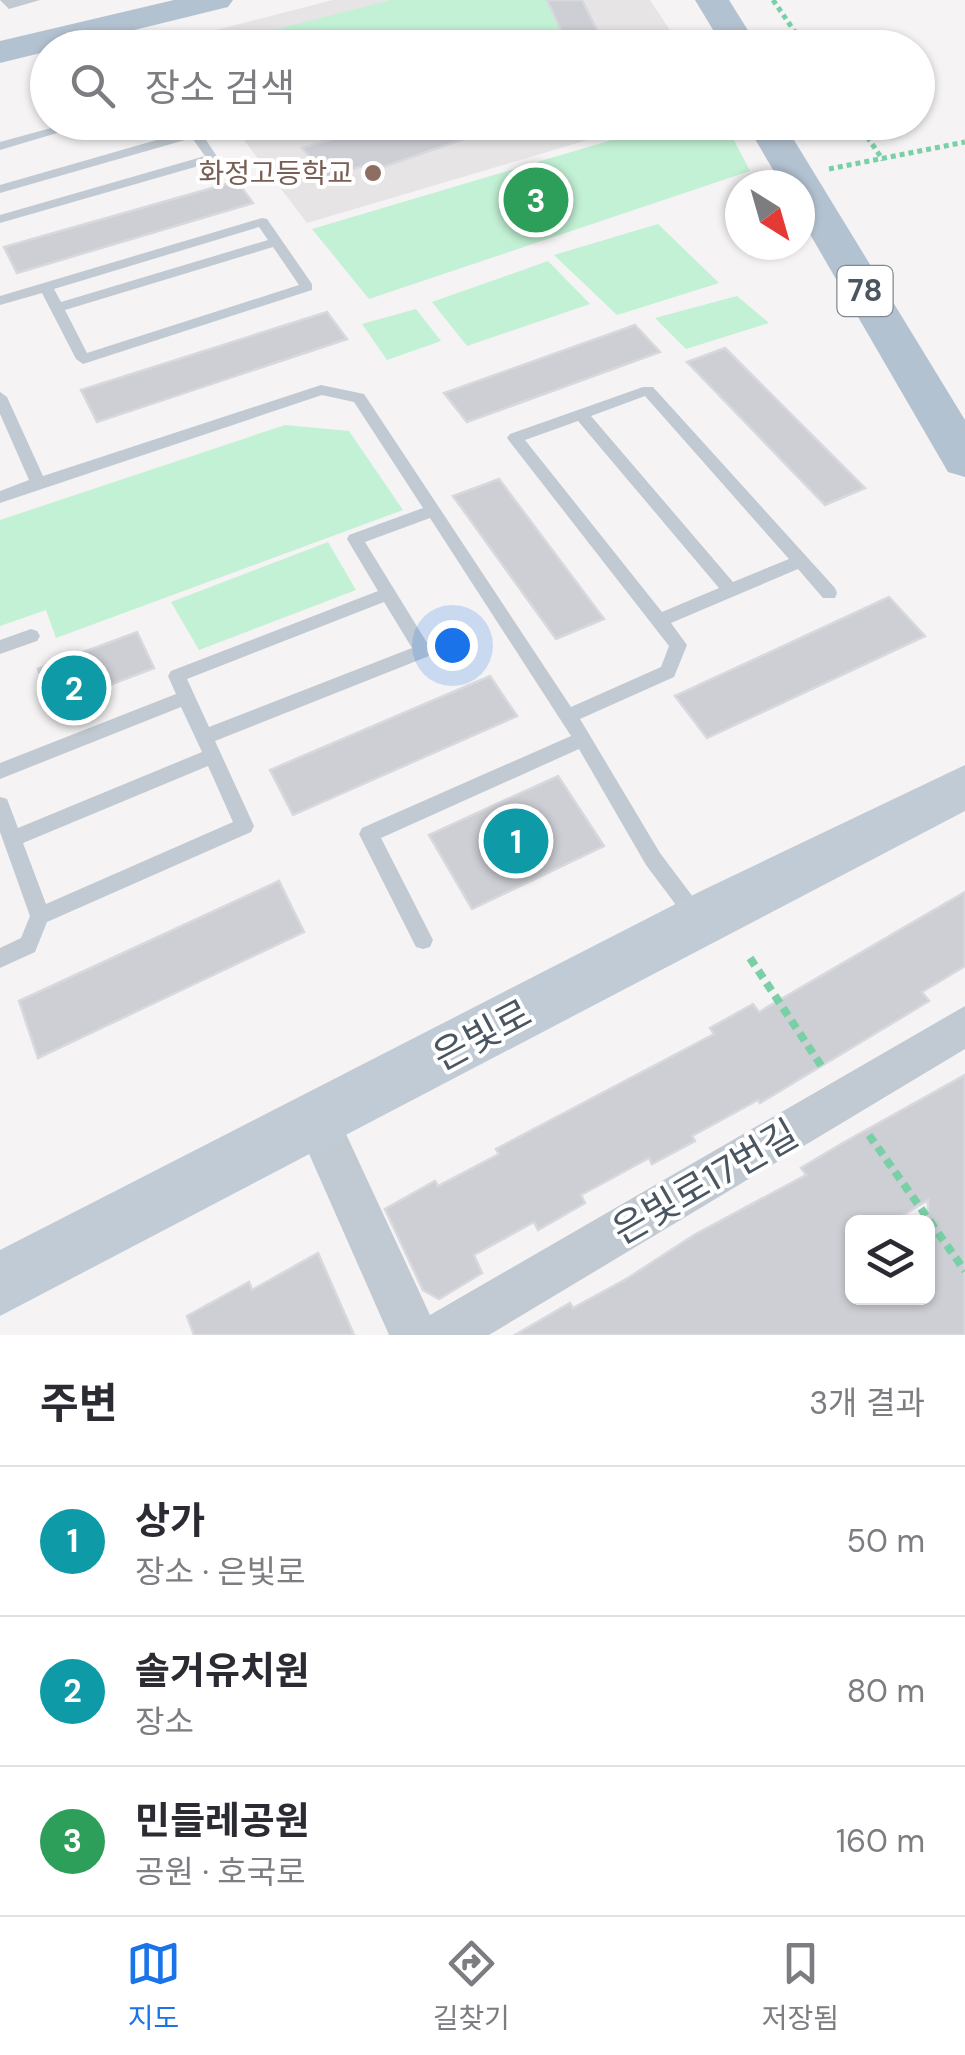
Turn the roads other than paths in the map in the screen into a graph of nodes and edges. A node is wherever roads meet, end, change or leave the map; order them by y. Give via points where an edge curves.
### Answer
1 (5, 0) edge
2 (35, 0) edge
3 (216, 0) edge
4 (689, 0) edge
5 (712, 0) edge
6 (91, 30) edge
7 (707, 30) edge
8 (731, 30) edge
9 (30, 45) edge
10 (0, 52) edge
11 (30, 138) edge
12 (154, 140) edge
13 (200, 140) edge
14 (775, 140) edge
15 (800, 140) edge
16 (0, 146) edge
17 (0, 188) edge
18 (16, 215) junction
19 (0, 220) edge
20 (276, 242) junction
21 (46, 287) junction
22 (0, 301) edge
23 (57, 308) junction
24 (0, 397) edge
25 (965, 410) edge
26 (580, 414) junction
27 (965, 460) edge
28 (38, 484) junction
29 (0, 496) edge
30 (433, 511) junction
31 (800, 561) junction
32 (730, 591) junction
33 (829, 593) dead end
34 (387, 594) junction
35 (659, 621) junction
36 (31, 636) dead end
37 (0, 647) edge
38 (186, 696) junction
39 (568, 716) junction
40 (582, 739) junction
41 (208, 746) junction
42 (0, 771) edge
43 (965, 787) edge
44 (0, 804) edge
45 (13, 839) junction
46 (40, 916) junction
47 (700, 921) junction
48 (423, 940) dead end
49 (0, 958) edge
50 (965, 1026) edge
51 (317, 1122) junction
52 (0, 1284) edge
53 (414, 1335) edge
54 (443, 1335) edge

1 - 2 lane via 9,6
3 - 6 main road
4 - 7 main road
5 - 8 main road
9 - 10 main road
11 - 16 lane
12 - 17 lane
13 - 18 lane via 212,158
14 - 27 main road, 78
15 - 25 main road, 78
17 - 18 lane
18 - 19 lane
20 - 21 lane via 262,222
20 - 23 lane
20 - 23 lane via 307,287 83,359
21 - 22 lane
21 - 23 lane
24 - 28 lane
26 - 31 lane via 648,390
26 - 32 lane
26 - 35 lane via 515,438
28 - 29 lane
28 - 30 lane via 322,390 359,398
30 - 34 lane via 356,540
30 - 39 lane
31 - 32 lane
31 - 33 lane
32 - 35 lane
34 - 38 lane via 177,676
34 - 41 lane via 423,651
35 - 39 lane via 678,645 668,672
36 - 37 lane
38 - 41 lane
38 - 42 lane
39 - 40 lane
40 - 47 lane via 653,859
40 - 48 lane via 369,834
41 - 45 lane
41 - 46 lane via 244,826
43 - 47 main road, 은빛로
44 - 45 lane
45 - 46 lane
46 - 49 lane via 28,946
47 - 51 main road, 은빛로
50 - 54 street, 은빛로17번길
51 - 52 main road, 은빛로
51 - 53 street

